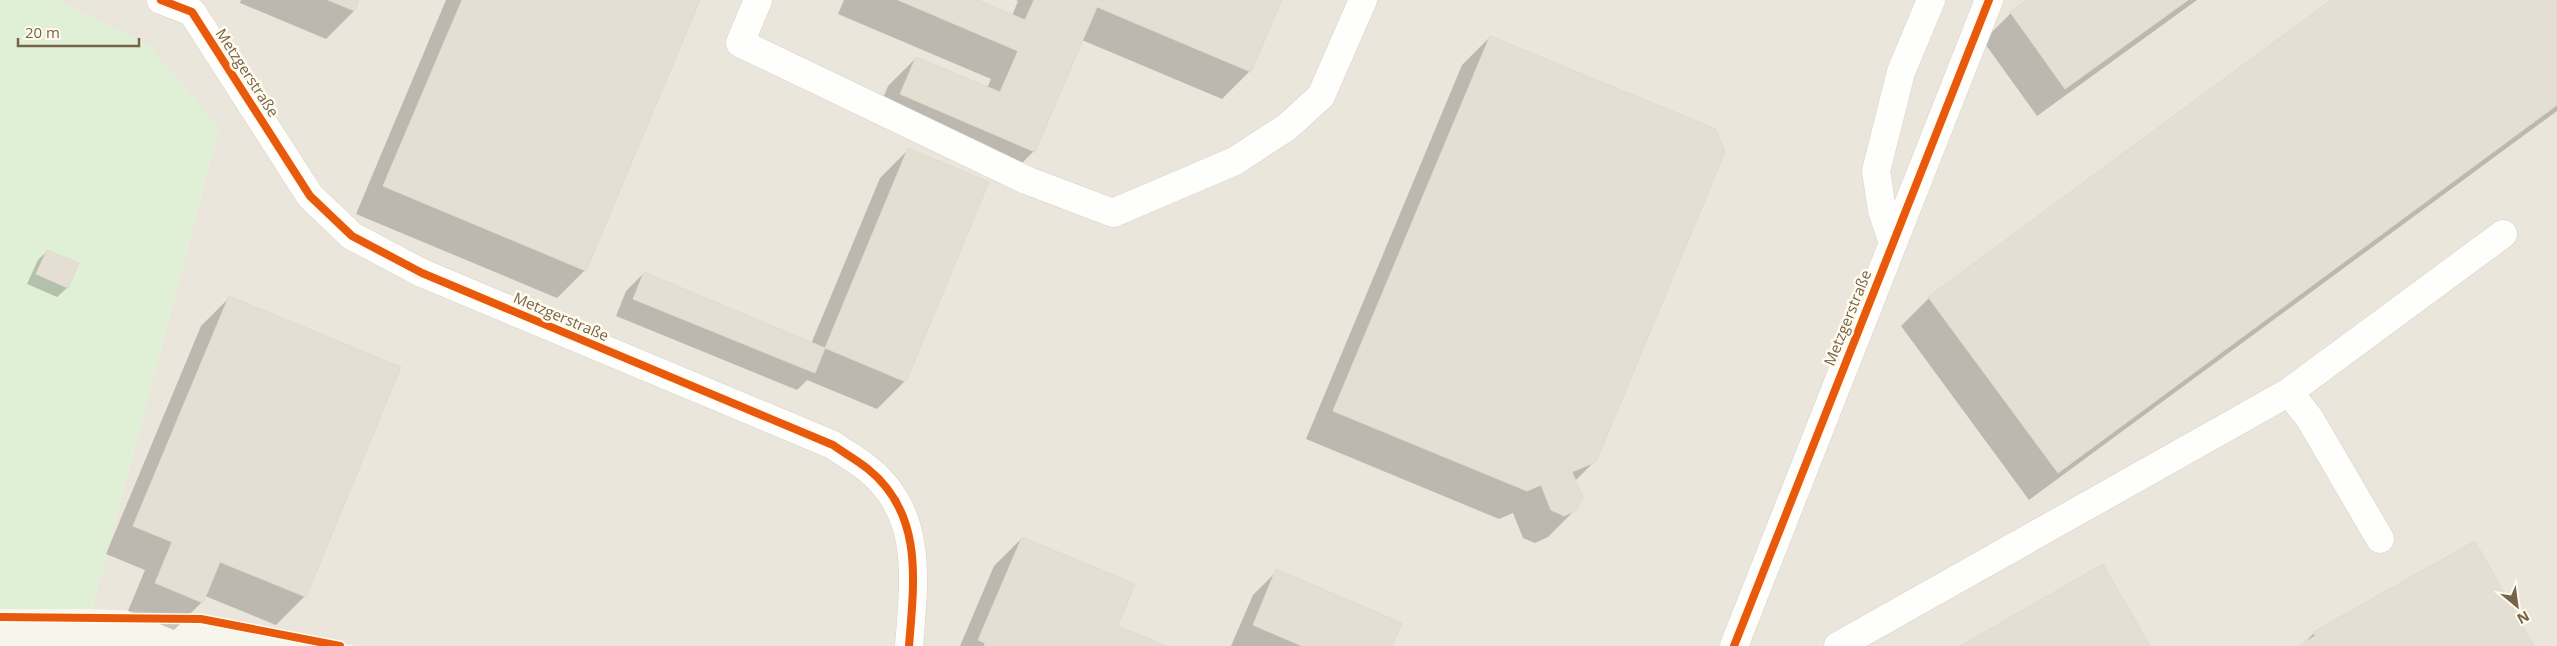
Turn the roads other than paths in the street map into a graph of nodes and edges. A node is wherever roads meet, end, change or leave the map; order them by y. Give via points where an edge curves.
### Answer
1 (161, 0) edge
2 (758, 0) edge
3 (1363, 0) edge
4 (1931, 0) edge
5 (1989, 0) edge
6 (194, 6) edge
7 (2503, 234) dead end
8 (1893, 243) junction
9 (2289, 392) junction
10 (2380, 539) dead end
11 (909, 646) edge
12 (1734, 646) edge
13 (1838, 646) edge

1 - 6 street, Metzgerstraße
2 - 3 street via 740,43 1026,180 1114,213 1235,161 1287,128 1321,96
4 - 8 street via 1901,72 1876,172 1882,210
5 - 8 street, Metzgerstraße
6 - 11 street, Metzgerstraße via 310,196 352,236 422,273 833,445 869,470 896,502 910,534 915,575
7 - 9 street
8 - 12 street, Metzgerstraße
9 - 10 street via 2310,420
9 - 13 street

